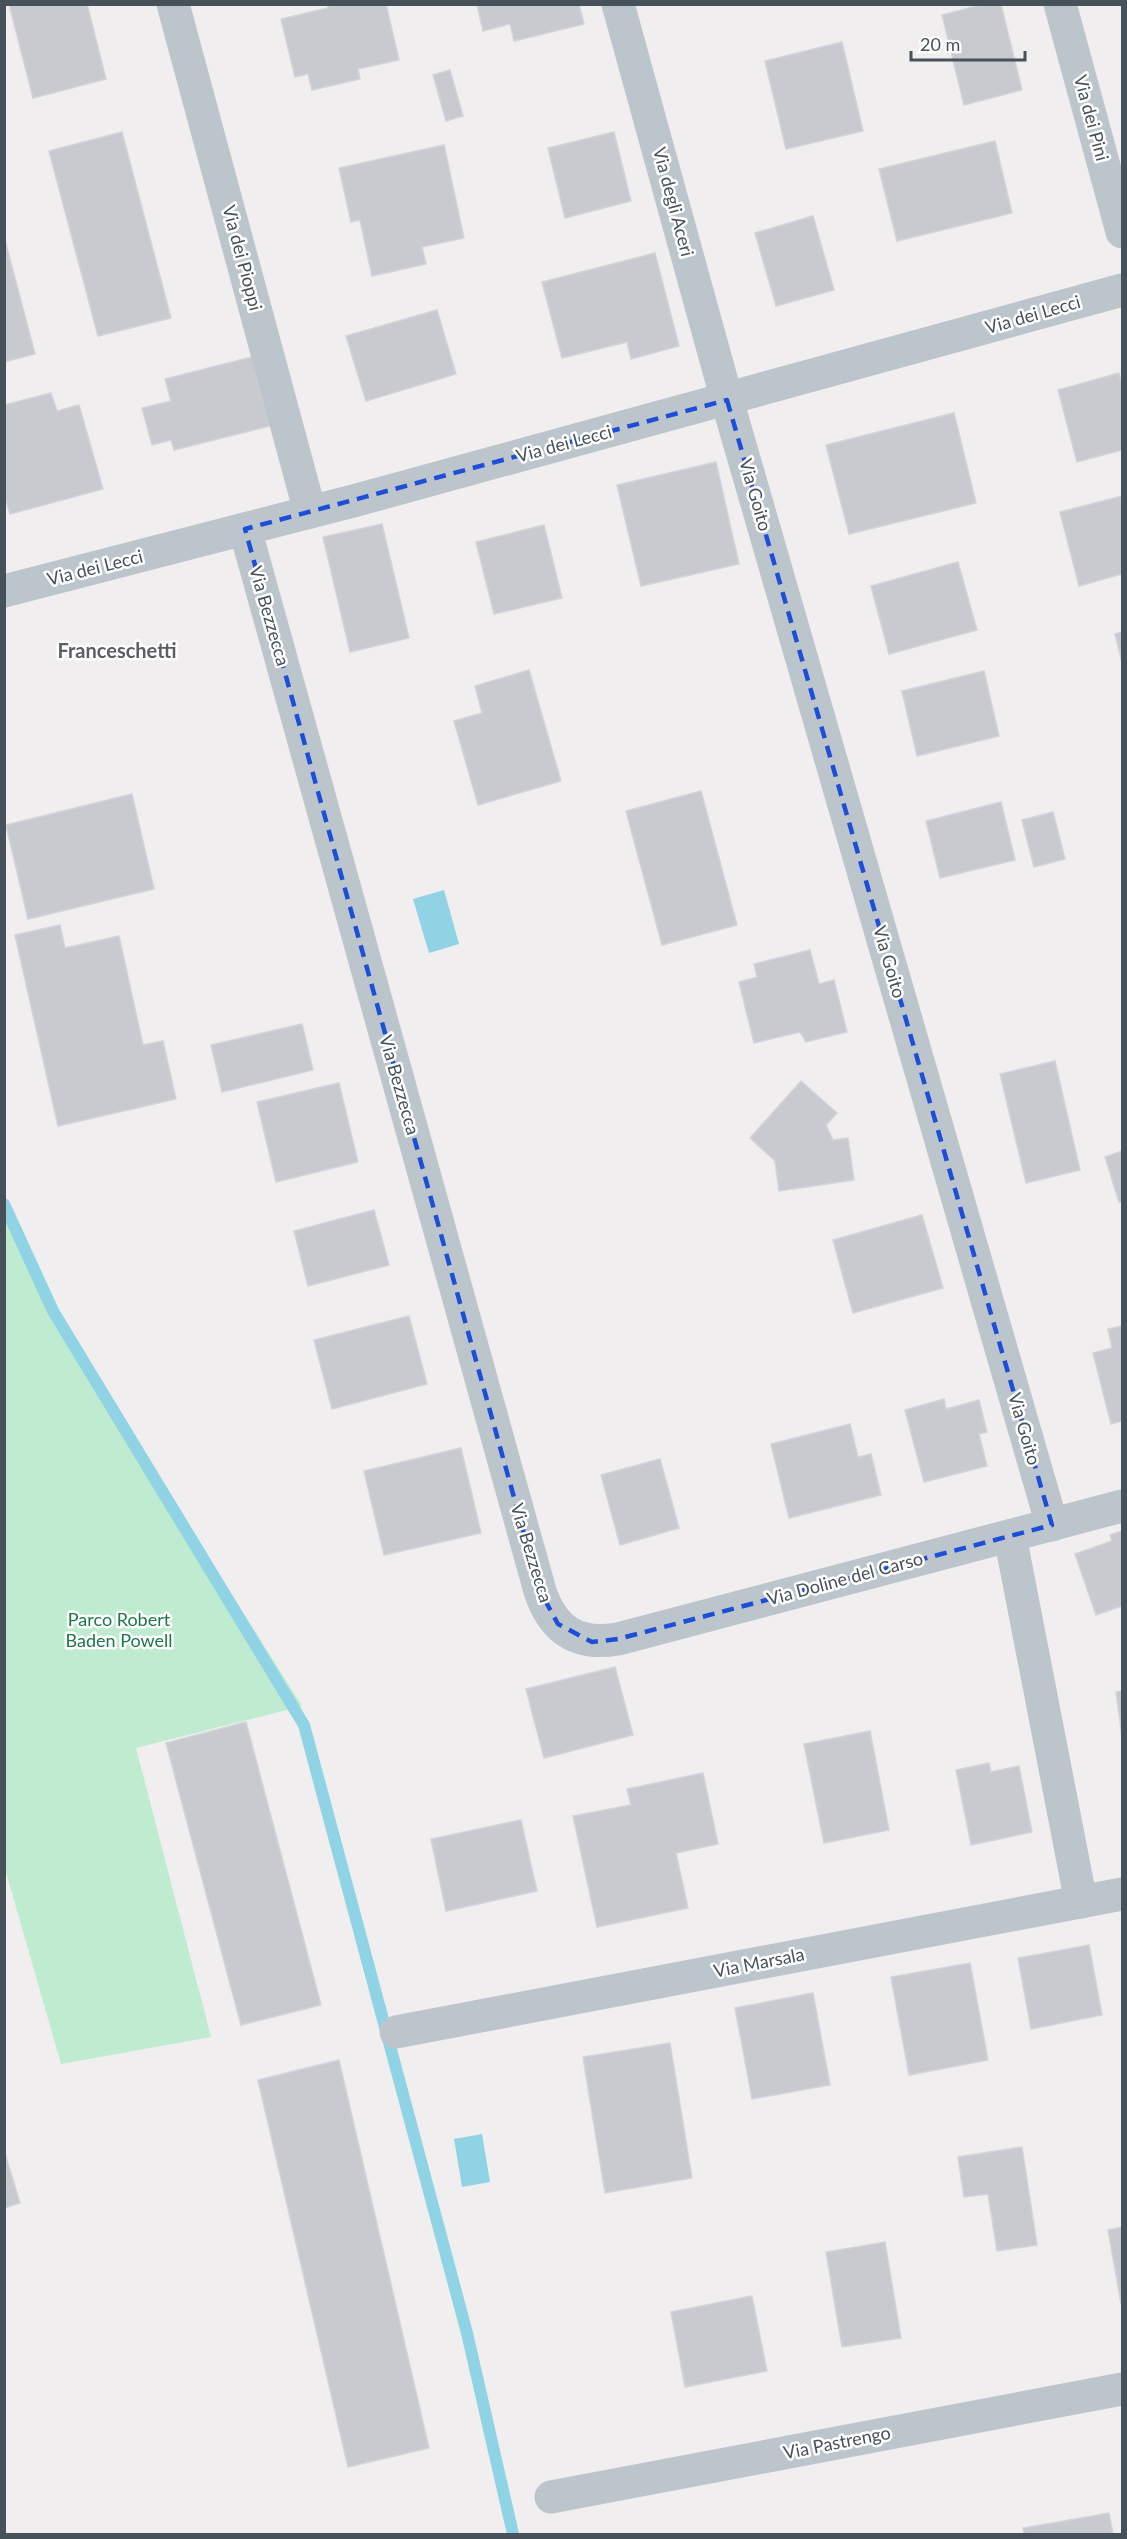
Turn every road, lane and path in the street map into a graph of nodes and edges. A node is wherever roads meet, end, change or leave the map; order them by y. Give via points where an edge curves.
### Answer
1 (173, 4) edge
2 (618, 4) edge
3 (1060, 4) edge
4 (1122, 232) edge
5 (1122, 290) edge
6 (727, 400) junction
7 (310, 512) junction
8 (245, 529) junction
9 (4, 591) edge
10 (1122, 1506) edge
11 (1052, 1524) junction
12 (1010, 1536) junction
13 (568, 1632) joint
14 (1122, 1894) edge
15 (1082, 1902) junction
16 (396, 2032) dead end
17 (1122, 2389) edge
18 (551, 2497) dead end

1 - 7 street, Via dei Pioppi
2 - 6 street, Via degli Aceri
3 - 4 street, Via dei Pini
5 - 6 street, Via dei Lecci
6 - 7 street, Via dei Lecci
6 - 11 street, Via Goito
7 - 8 street, Via dei Lecci
8 - 9 street, Via dei Lecci
8 - 13 street, Via Bezzecca via 540,1591 549,1613
10 - 11 street, Via Doline del Carso
11 - 12 street, Via Doline del Carso
12 - 13 street, Via Doline del Carso via 618,1639 592,1642
12 - 15 street
14 - 15 street, Via Marsala
15 - 16 street, Via Marsala
17 - 18 street, Via Pastrengo

